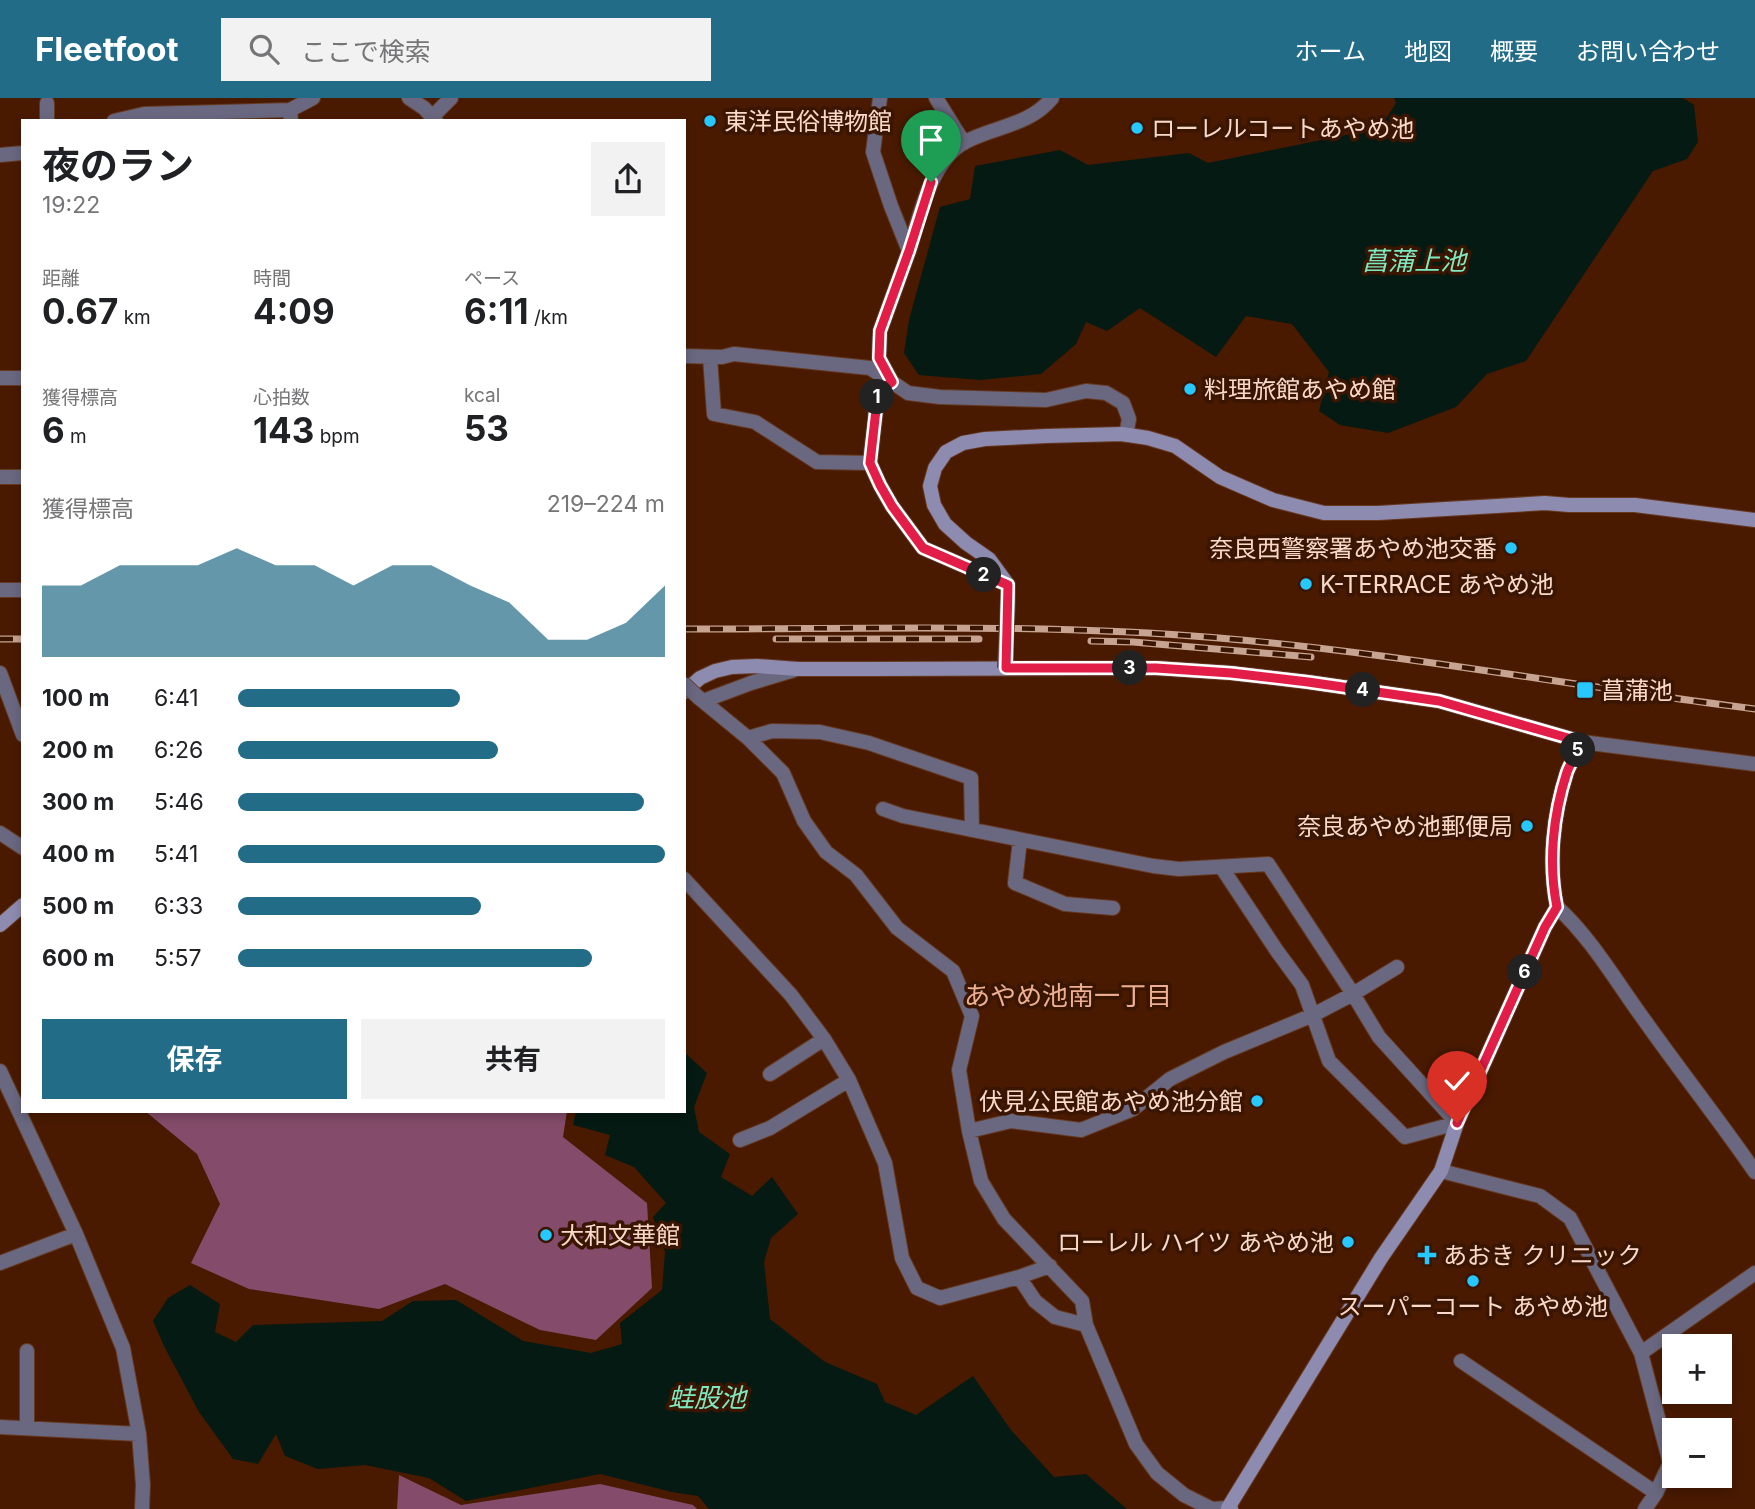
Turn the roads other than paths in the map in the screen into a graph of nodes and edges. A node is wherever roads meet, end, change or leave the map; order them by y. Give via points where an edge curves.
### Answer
1 (313, 98) edge
2 (409, 98) edge
3 (451, 98) edge
4 (880, 98) edge
5 (936, 98) edge
6 (1052, 98) edge
7 (47, 103) dead end
8 (290, 116) edge
9 (157, 117) edge
10 (435, 118) edge
11 (47, 119) edge
12 (123, 119) edge
13 (964, 143) junction
14 (21, 153) edge
15 (0, 155) edge
16 (909, 251) junction
17 (686, 356) edge
18 (710, 356) junction
19 (21, 378) edge
20 (0, 379) edge
21 (892, 382) junction
22 (1126, 435) junction
23 (870, 463) junction
24 (0, 477) edge
25 (21, 477) edge
26 (1755, 520) edge
27 (0, 590) edge
28 (21, 590) edge
29 (1008, 591) junction
30 (798, 668) junction
31 (1006, 668) junction
32 (0, 673) edge
33 (695, 696) edge
34 (12, 707) edge
35 (21, 730) edge
36 (748, 738) junction
37 (1582, 742) junction
38 (1755, 764) edge
39 (883, 809) dead end
40 (972, 830) junction
41 (0, 833) edge
42 (1020, 840) junction
43 (21, 847) edge
44 (1222, 868) junction
45 (686, 882) edge
46 (21, 907) edge
47 (1557, 907) junction
48 (1114, 908) dead end
49 (0, 925) edge
50 (1397, 967) dead end
51 (1353, 994) junction
52 (1313, 1015) junction
53 (824, 1039) junction
54 (0, 1071) edge
55 (769, 1073) dead end
56 (849, 1080) junction
57 (1457, 1123) junction
58 (969, 1131) junction
59 (740, 1140) dead end
60 (1441, 1171) junction
61 (1755, 1172) edge
62 (76, 1234) junction
63 (0, 1263) edge
64 (1050, 1266) junction
65 (1755, 1273) edge
66 (1019, 1277) junction
67 (1086, 1325) junction
68 (27, 1351) dead end
69 (1641, 1353) junction
70 (1461, 1361) dead end
71 (0, 1427) edge
72 (27, 1429) junction
73 (139, 1434) junction
74 (1656, 1493) junction
75 (142, 1509) edge
76 (1229, 1509) edge
77 (1645, 1509) edge

1 - 8 street
2 - 10 street
3 - 10 street
4 - 16 street via 873,152
5 - 13 street
6 - 13 street via 1024,120
7 - 11 street
8 - 9 street
9 - 12 street via 144,114
13 - 16 street via 943,162 931,182
14 - 15 street
16 - 21 street via 880,331 879,358
17 - 18 street
18 - 21 street via 734,354 870,368
18 - 23 street via 714,414 755,422 817,462
19 - 20 street
21 - 22 street via 908,393 940,397 1046,400 1086,391 1106,393 1123,403 1129,419
21 - 23 street via 878,392
22 - 26 street via 1175,446 1220,477 1273,500 1324,513 1607,504
22 - 29 street via 985,439 946,452 930,486 934,505 945,524 989,559
23 - 29 street via 892,506 923,548
24 - 25 street
27 - 28 street
29 - 31 street, bridge
30 - 31 street
30 - 33 street
30 - 33 street via 715,671 699,678
31 - 37 street via 1156,668 1308,682 1439,701
32 - 34 street
33 - 36 street
34 - 35 street
36 - 40 street via 772,732 820,732 869,743 971,778
36 - 58 street via 783,773 804,821 826,852 856,875 897,928 953,971 972,1016 959,1070
37 - 38 street
37 - 47 street via 1567,771 1554,825
39 - 40 street
40 - 42 street
41 - 43 street
42 - 44 street via 1153,866
42 - 48 street via 1014,883 1065,904
44 - 51 street via 1268,864
44 - 52 street via 1302,985
45 - 53 street via 791,995
46 - 49 street
47 - 57 street
47 - 61 street via 1575,924
50 - 51 street
51 - 52 street
51 - 57 street via 1379,1037
52 - 57 street via 1329,1061 1405,1137
52 - 58 street via 1224,1052 1170,1079 1133,1109 1081,1130 1011,1121
53 - 55 street
53 - 56 street
54 - 62 street
56 - 59 street via 770,1128
56 - 66 street via 885,1163 902,1258 917,1288 940,1298
57 - 60 street
58 - 64 street via 981,1181 1004,1219
60 - 69 street via 1540,1196 1570,1218
60 - 76 street via 1381,1258
62 - 63 street
62 - 73 street via 124,1348
64 - 66 street
64 - 67 street via 1082,1301
65 - 69 street
66 - 67 street via 1035,1301 1055,1317
67 - 76 street via 1136,1444 1157,1473 1184,1495 1212,1509
68 - 72 street
69 - 74 street via 1670,1463
70 - 74 street
71 - 72 street
72 - 73 street
73 - 75 street
74 - 77 street

